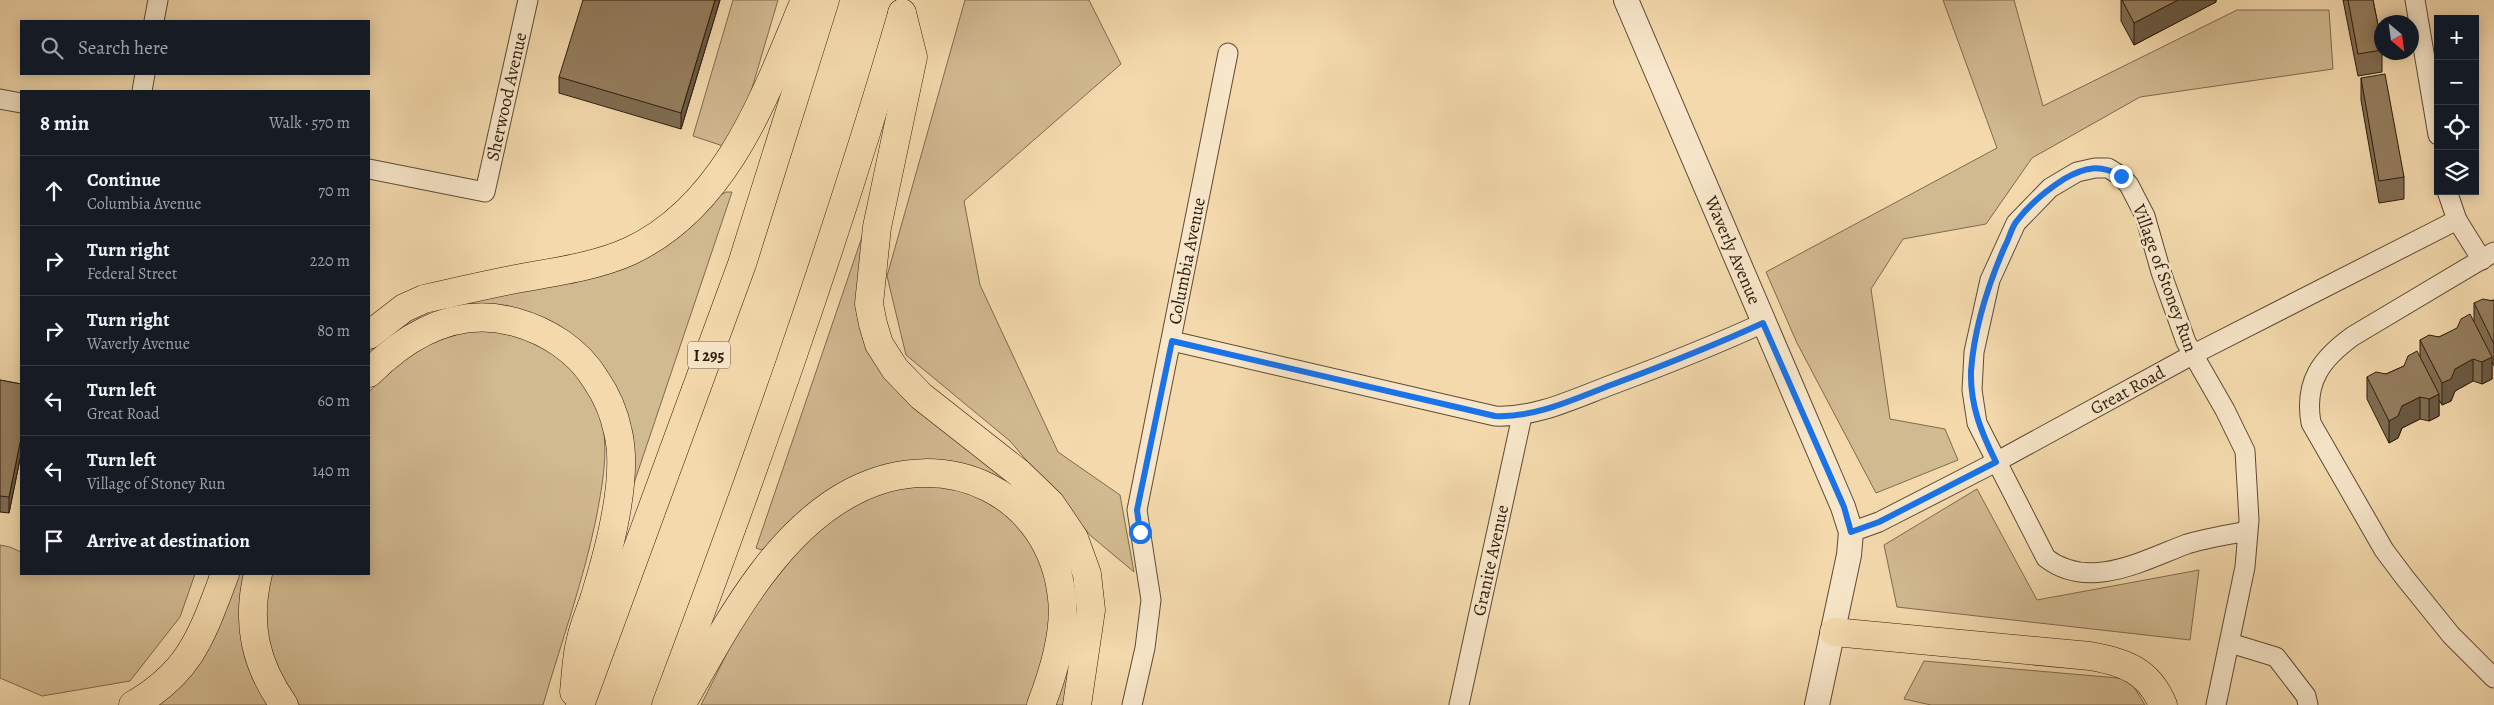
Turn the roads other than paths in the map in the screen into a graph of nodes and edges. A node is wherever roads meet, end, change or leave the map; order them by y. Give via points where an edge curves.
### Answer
1 (158, 0) edge
2 (528, 0) edge
3 (805, 0) edge
4 (826, 0) edge
5 (1626, 0) edge
6 (2417, 0) edge
7 (904, 7) edge
8 (154, 20) edge
9 (1228, 53) dead end
10 (145, 75) edge
11 (142, 90) edge
12 (0, 99) edge
13 (20, 103) edge
14 (2434, 109) edge
15 (370, 169) edge
16 (2448, 195) edge
17 (2457, 220) junction
18 (2488, 256) edge
19 (1763, 323) junction
20 (370, 334) edge
21 (1172, 341) junction
22 (2192, 355) junction
23 (370, 373) edge
24 (1522, 416) junction
25 (1996, 462) junction
26 (2248, 530) junction
27 (1851, 532) junction
28 (225, 575) edge
29 (258, 575) edge
30 (1834, 632) junction
31 (2230, 643) junction
32 (2494, 678) edge
33 (134, 705) edge
34 (284, 705) edge
35 (572, 705) edge
36 (580, 705) edge
37 (666, 705) edge
38 (681, 705) edge
39 (1041, 705) edge
40 (1077, 705) edge
41 (1132, 705) edge
42 (1458, 705) edge
43 (1817, 705) edge
44 (2164, 705) edge
45 (2216, 705) edge
46 (2308, 705) edge

1 - 8 street
2 - 15 street, Sherwood Avenue via 485,192
3 - 20 highway via 771,84 726,166 697,201 665,230 629,251 592,264 424,299 404,308
4 - 36 highway, I 295 via 742,264
5 - 19 street, Waverly Avenue
6 - 14 street
7 - 37 highway via 854,171 746,491
7 - 40 highway via 913,58 877,227 869,304 873,324 879,344 895,369 921,396 1019,472 1051,504 1074,538 1087,574 1091,610
9 - 21 street, Columbia Avenue
10 - 11 street
12 - 13 street
16 - 17 street
17 - 18 street
17 - 22 street, Great Road
18 - 32 street via 2335,349 2312,384 2308,404 2311,423 2384,550 2435,617
19 - 24 street via 1693,354
19 - 27 street, Waverly Avenue via 1844,507
21 - 24 street via 1495,416
21 - 41 street, Columbia Avenue via 1137,510 1151,600 1145,648
22 - 25 street, Great Road
22 - 25 street, Village of Stoney Run via 2168,292 2145,216 2129,185 2108,168 2077,172 2050,188 2016,223 1990,280 1974,352 1972,390 1977,423
22 - 26 street, Village of Stoney Run via 2245,451
23 - 35 highway via 410,338 442,323 474,318 506,320 536,328 565,346 590,370 608,400 619,433 620,470 607,552 580,640
24 - 42 street, Granite Avenue
25 - 26 street, Village of Stoney Run via 2046,558 2055,566 2083,574 2114,571 2190,544
25 - 27 street, Great Road via 1879,522
26 - 31 street, Village of Stoney Run via 2245,567
27 - 30 street, Waverly Avenue
28 - 33 highway via 201,635 182,667 156,692
29 - 34 highway via 253,610 255,645 266,676
30 - 43 street, Waverly Avenue
30 - 44 highway via 2118,660 2141,673 2157,690
31 - 45 street, Village of Stoney Run
31 - 46 street via 2276,656 2306,696
38 - 39 highway via 748,593 798,534 824,510 854,491 898,474 930,472 963,477 1006,498 1030,521 1049,549 1059,583 1062,609 1057,656

